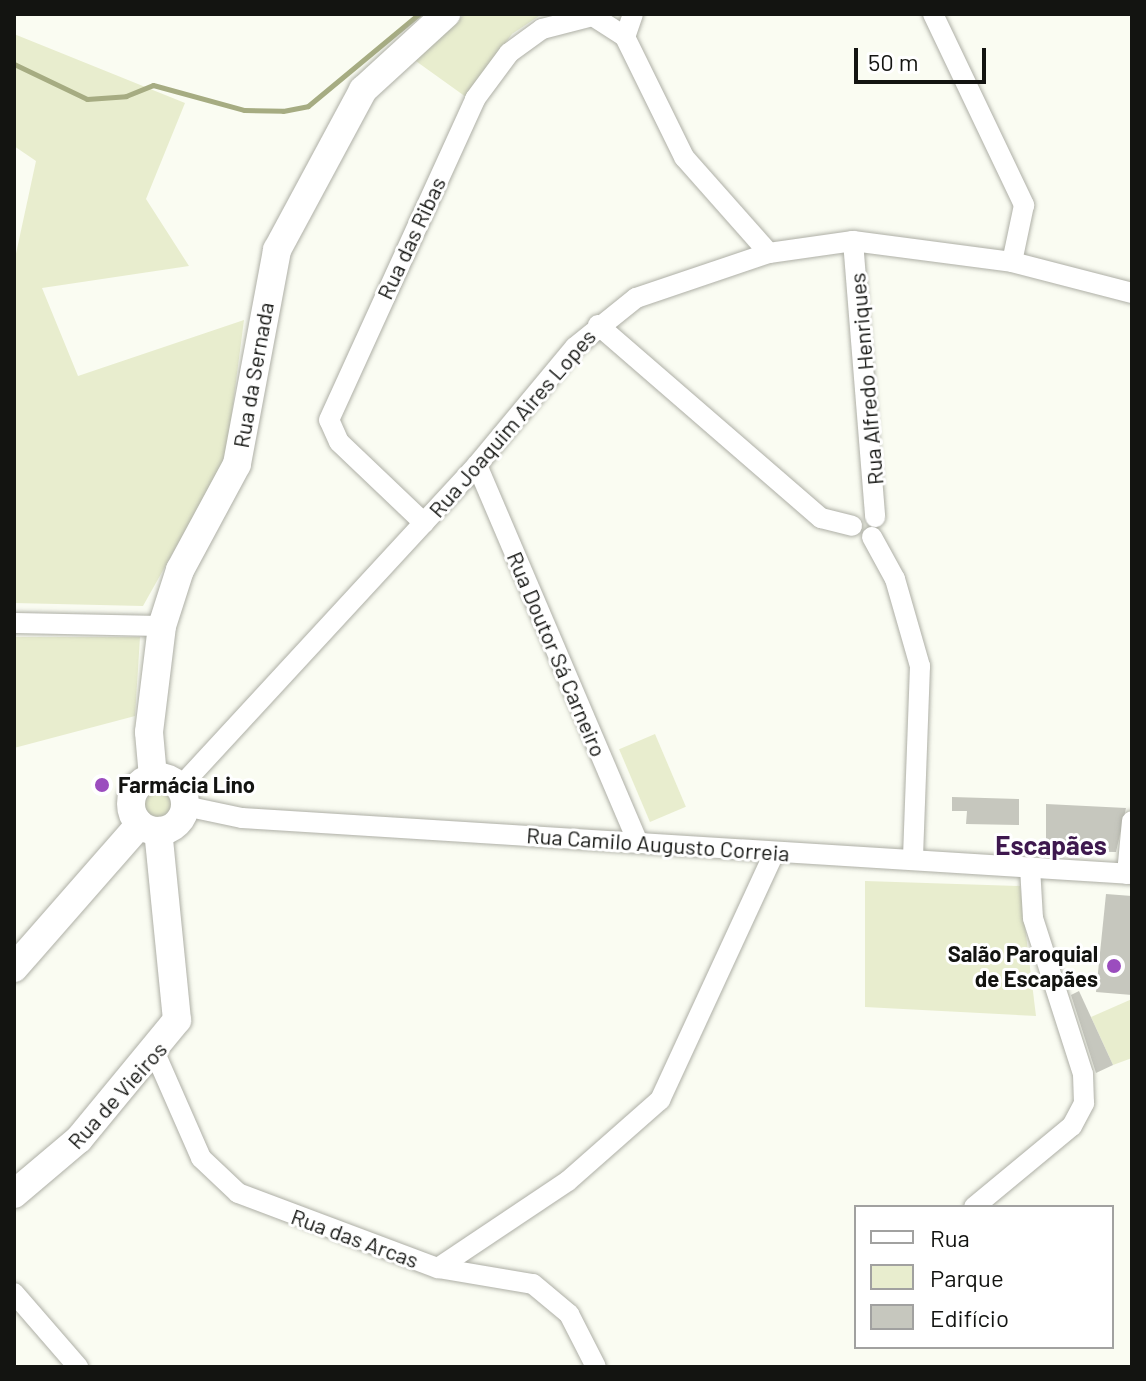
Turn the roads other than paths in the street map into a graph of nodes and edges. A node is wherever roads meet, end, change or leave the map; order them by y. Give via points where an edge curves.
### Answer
1 (446, 14) edge
2 (633, 14) edge
3 (933, 14) edge
4 (625, 37) junction
5 (853, 241) junction
6 (769, 253) junction
7 (1012, 262) junction
8 (1132, 292) edge
9 (598, 325) junction
10 (477, 465) junction
11 (424, 523) junction
12 (874, 527) junction
13 (14, 623) edge
14 (162, 626) junction
15 (153, 777) junction
16 (182, 797) junction
17 (1132, 821) edge
18 (149, 827) junction
19 (638, 842) junction
20 (774, 853) junction
21 (913, 860) junction
22 (1030, 868) junction
23 (1130, 874) edge
24 (14, 968) edge
25 (155, 1053) junction
26 (14, 1194) edge
27 (976, 1205) edge
28 (438, 1268) junction
29 (14, 1293) edge
30 (68, 1365) edge
31 (596, 1367) edge

1 - 14 street, Rua da Sernada via 363,90 277,250 237,464 180,570
2 - 4 street
3 - 7 street via 1024,205
4 - 6 street via 684,157
4 - 11 street, Rua das Ribas via 593,16 542,29 509,53 475,99 329,420 339,442
5 - 6 street, Rua Joaquim Aires Lopes
5 - 7 street, Rua Joaquim Aires Lopes
5 - 12 street, Rua Alfredo Henriques
6 - 9 street, Rua Joaquim Aires Lopes via 636,298
7 - 8 street, Rua Joaquim Aires Lopes
9 - 10 street, Rua Joaquim Aires Lopes
9 - 12 street, Rua Alfredo Henriques via 821,518 852,526 862,513
10 - 11 street, Rua Joaquim Aires Lopes
10 - 19 street, Rua Doutor Sá Carneiro
11 - 16 street, Rua Joaquim Aires Lopes
12 - 21 street, Rua Alfredo Henriques via 920,666
13 - 14 street
14 - 15 street, Rua da Sernada via 149,732
15 - 16 street
15 - 18 street, Rua de Vieiros via 133,792
16 - 18 street via 179,821
16 - 19 street, Rua Camilo Augusto Correia via 242,818
17 - 23 street
18 - 24 street
18 - 25 street, Rua de Vieiros via 177,1020
19 - 20 street, Rua Camilo Augusto Correia
20 - 21 street, Rua Camilo Augusto Correia
20 - 28 street via 660,1100 568,1181
21 - 22 street, Rua Camilo Augusto Correia
22 - 23 street, Rua Camilo Augusto Correia
22 - 27 street via 1033,918 1083,1074 1084,1103 1072,1126
25 - 26 street, Rua de Vieiros via 79,1139
25 - 28 street, Rua das Arcas via 201,1158 238,1193
28 - 31 street, Rua das Arcas via 533,1284 569,1314
29 - 30 street

